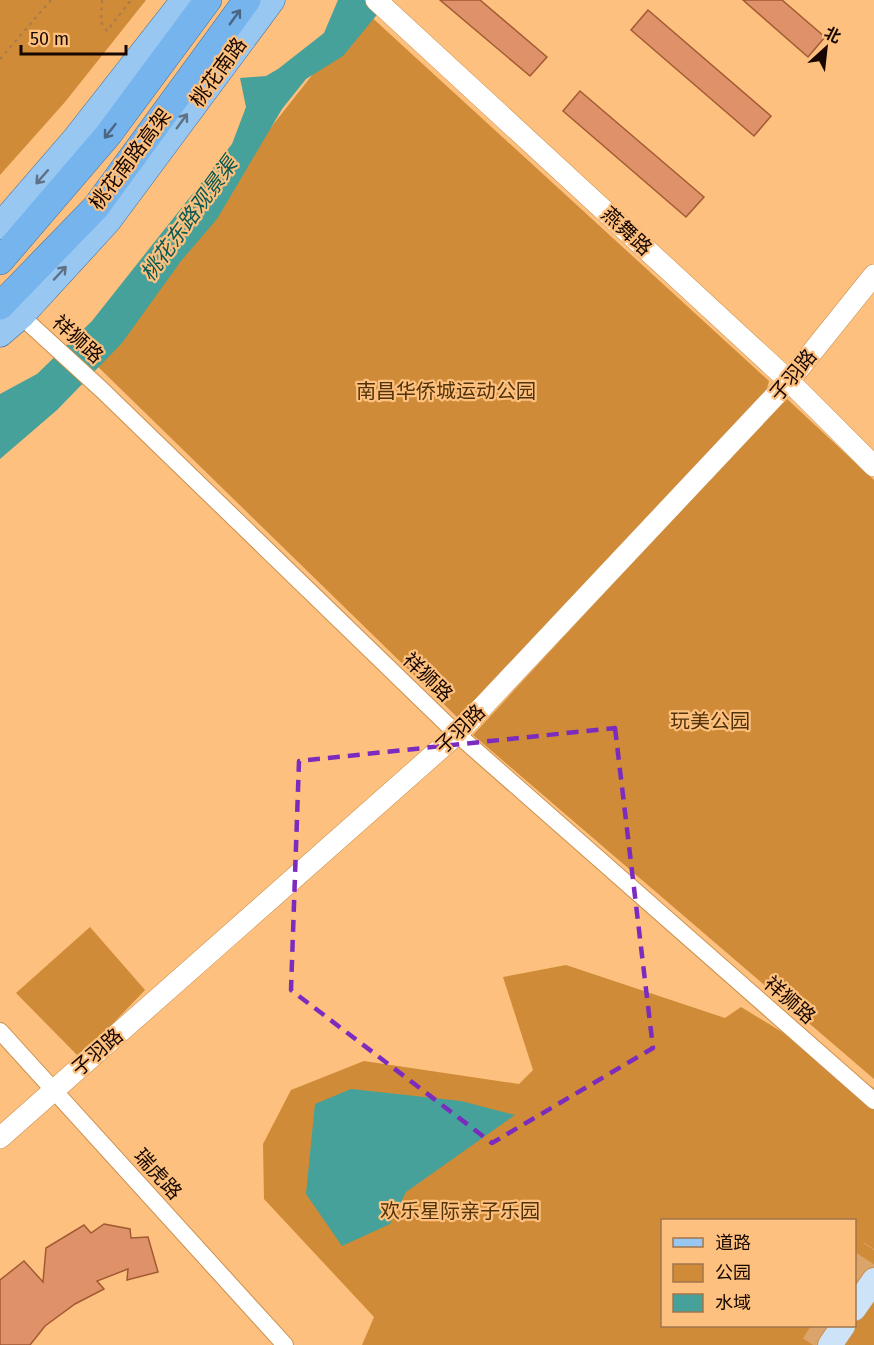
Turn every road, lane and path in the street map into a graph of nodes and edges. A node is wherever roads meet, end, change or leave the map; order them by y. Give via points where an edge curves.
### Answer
1 (51, 0) edge
2 (102, 0) edge
3 (131, 0) edge
4 (184, 0) edge
5 (208, 0) edge
6 (247, 0) edge
7 (272, 0) edge
8 (383, 7) edge
9 (0, 59) edge
10 (0, 226) edge
11 (0, 261) edge
12 (874, 275) edge
13 (10, 311) edge
14 (0, 334) edge
15 (789, 381) junction
16 (874, 466) edge
17 (457, 734) junction
18 (0, 1032) edge
19 (53, 1091) junction
20 (874, 1101) edge
21 (0, 1137) edge
22 (874, 1280) edge
23 (856, 1307) edge
24 (842, 1327) edge
25 (285, 1345) edge
26 (830, 1345) edge

1 - 9 path
2 - 3 path via 101,22 107,31
4 -> 10 main road via 75,139
5 -> 11 highway, 桃花南路高架 via 108,135
13 -> 6 highway, 桃花南路高架 via 96,207
13 -> 7 main road, 桃花南路 via 108,221
8 - 15 street, 燕舞路
12 - 15 street, 子羽路
13 - 14 main road, 桃花南路
13 - 17 street, 祥狮路 via 102,390
15 - 16 street, 燕舞路
15 - 17 street, 子羽路
17 - 19 street, 子羽路
17 - 20 street, 祥狮路
18 - 19 street, 瑞虎路
19 - 21 street, 子羽路
19 - 25 street, 瑞虎路
22 - 23 main road
24 - 26 main road

